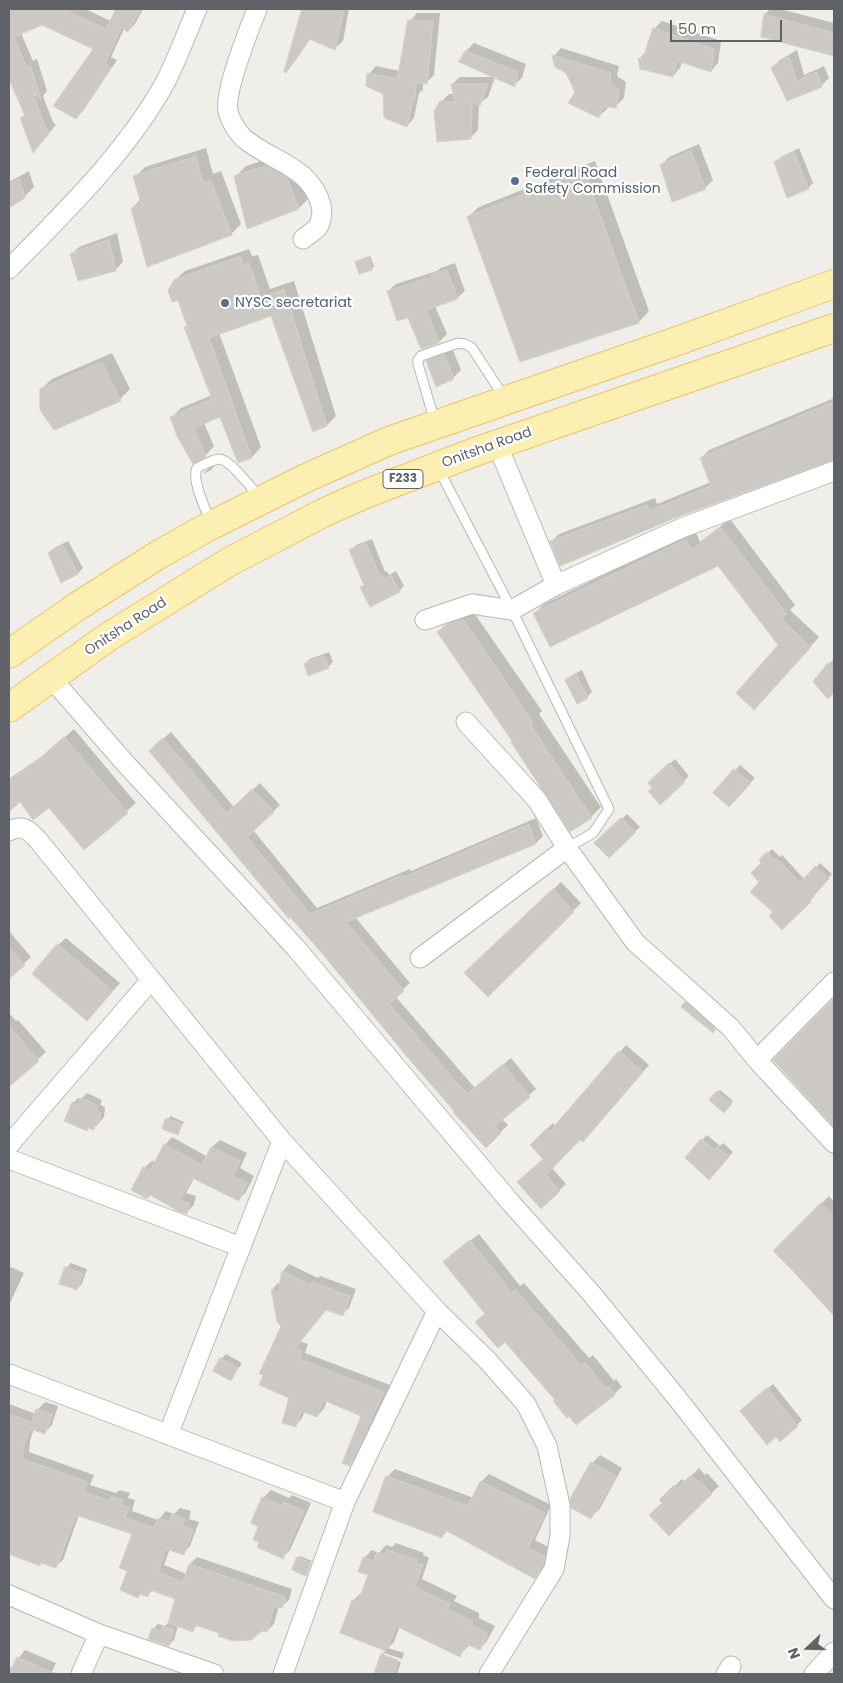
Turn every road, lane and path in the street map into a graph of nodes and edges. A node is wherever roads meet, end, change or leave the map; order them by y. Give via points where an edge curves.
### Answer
1 (196, 9) edge
2 (257, 9) edge
3 (303, 239) dead end
4 (9, 269) edge
5 (834, 284) edge
6 (834, 328) edge
7 (506, 400) junction
8 (436, 425) junction
9 (497, 444) junction
10 (437, 466) junction
11 (834, 471) edge
12 (306, 478) junction
13 (262, 500) junction
14 (323, 513) junction
15 (212, 524) junction
16 (556, 585) junction
17 (512, 610) junction
18 (425, 620) dead end
19 (9, 654) edge
20 (51, 678) junction
21 (9, 708) edge
22 (466, 722) dead end
23 (9, 831) edge
24 (567, 848) junction
25 (420, 958) dead end
26 (151, 980) junction
27 (834, 982) edge
28 (757, 1060) junction
29 (282, 1141) junction
30 (834, 1143) edge
31 (9, 1145) edge
32 (9, 1159) edge
33 (241, 1247) junction
34 (437, 1311) junction
35 (9, 1374) edge
36 (168, 1435) junction
37 (345, 1502) junction
38 (9, 1595) edge
39 (834, 1599) edge
40 (99, 1634) junction
41 (834, 1652) edge
42 (81, 1674) edge
43 (214, 1674) edge
44 (283, 1674) edge
45 (489, 1674) edge
46 (814, 1674) edge

1 - 4 street via 167,79 137,126 64,212
2 - 3 street via 238,60 228,109 244,139 309,180 318,194 322,210 319,226
5 - 7 main road
6 - 9 main road, Onitsha Road / F233
7 - 8 main road
7 - 8 lane via 472,348 465,344 458,343 421,356 418,364
8 - 12 main road via 389,441
9 - 10 main road, Onitsha Road / F233
9 - 16 street
10 - 14 main road, Onitsha Road / F233
10 - 17 lane
11 - 16 street via 684,528
12 - 13 main road
12 - 14 main road
13 - 15 main road
13 - 15 lane via 223,460 197,468 195,474 199,490
14 - 20 main road, Onitsha Road / F233 via 229,562 108,637
15 - 19 main road via 78,606
16 - 17 street
17 - 18 street via 472,604
17 - 24 lane via 609,809 593,833
20 - 21 main road, Onitsha Road / F233
20 - 39 street via 295,947 591,1293
22 - 24 street via 537,800
23 - 26 street via 26,829 38,840
24 - 25 street
24 - 28 street via 635,942 731,1028
26 - 29 street
26 - 31 street
27 - 28 street
28 - 30 street
29 - 33 street
29 - 34 street
32 - 33 street
33 - 36 street
34 - 37 street
34 - 45 street via 526,1404 547,1446 560,1505 560,1536 554,1569
35 - 36 street
36 - 37 street
37 - 44 street
38 - 40 street
40 - 42 street
40 - 43 street
41 - 46 street

